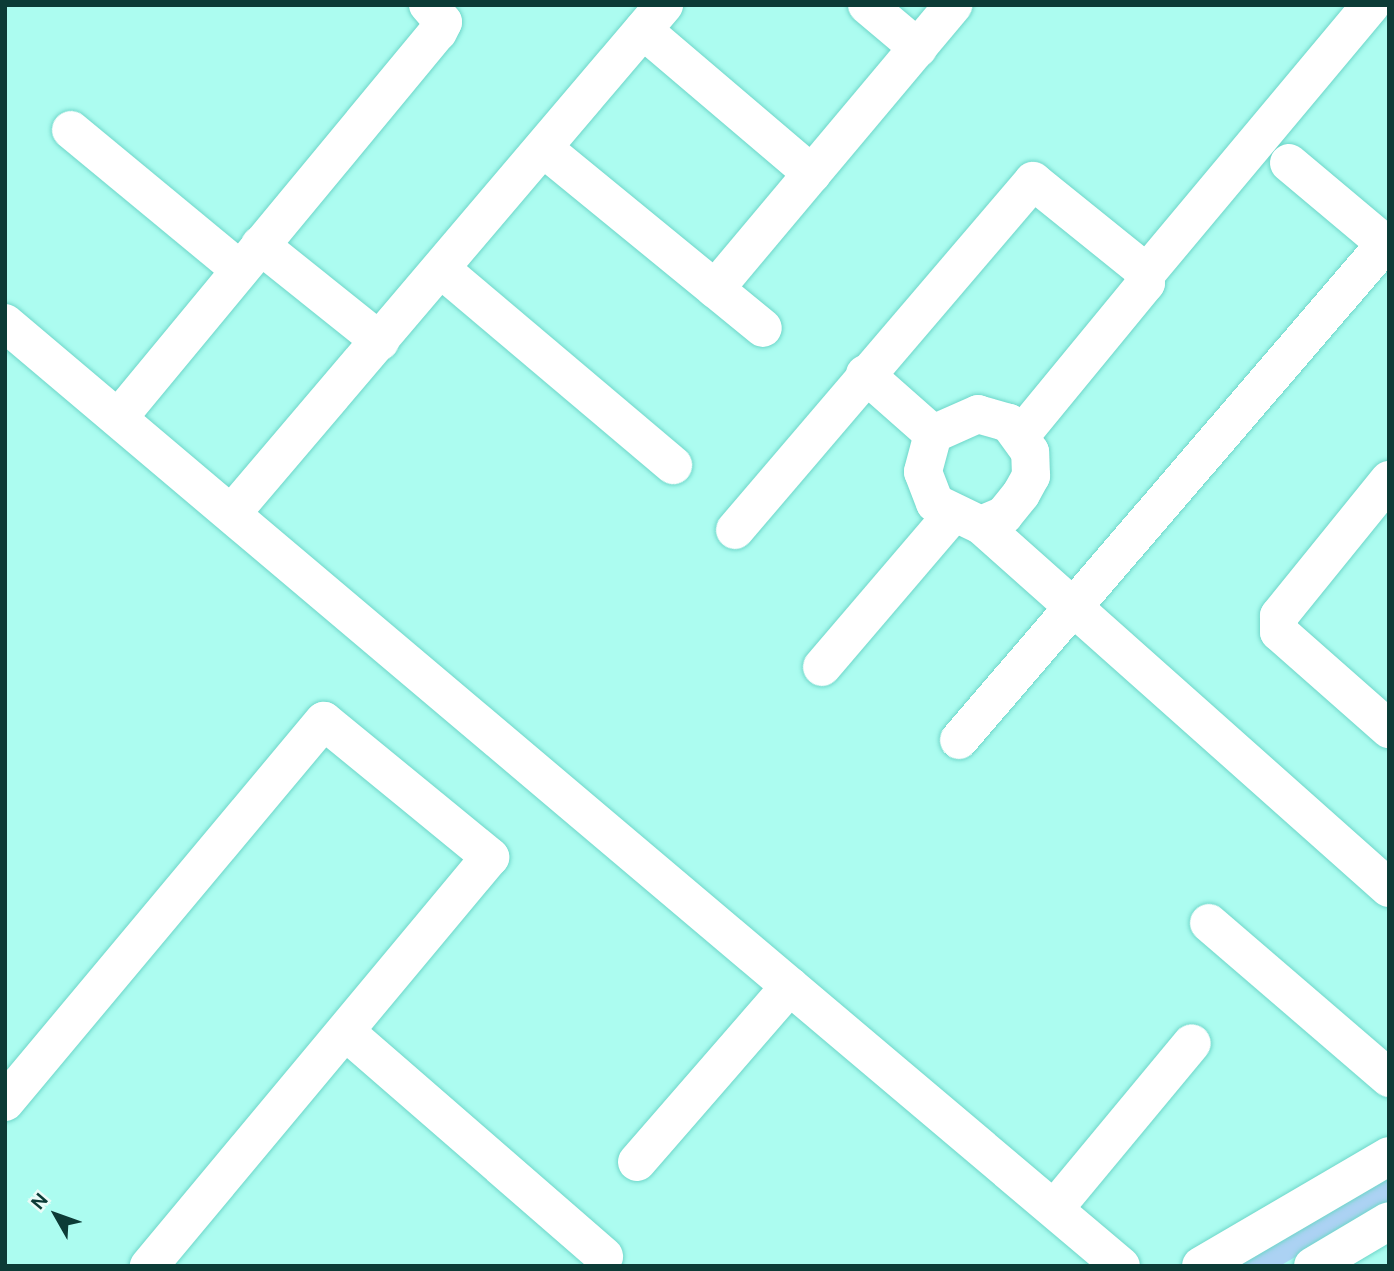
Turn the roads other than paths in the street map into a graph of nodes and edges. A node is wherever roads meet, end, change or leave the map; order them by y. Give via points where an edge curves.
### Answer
1 (428, 5) edge
2 (867, 5) edge
3 (1371, 5) edge
4 (941, 10) edge
5 (654, 18) edge
6 (918, 48) junction
7 (71, 130) dead end
8 (543, 148) junction
9 (1289, 163) dead end
10 (812, 174) junction
11 (1387, 246) edge
12 (250, 258) junction
13 (440, 269) junction
14 (1145, 275) junction
15 (715, 289) junction
16 (5, 323) edge
17 (763, 328) dead end
18 (380, 341) junction
19 (865, 374) junction
20 (119, 417) junction
21 (933, 434) junction
22 (1022, 434) junction
23 (673, 465) dead end
24 (1389, 480) edge
25 (232, 513) junction
26 (966, 520) junction
27 (735, 530) dead end
28 (1074, 608) junction
29 (822, 667) dead end
30 (324, 720) junction
31 (1389, 729) edge
32 (959, 740) dead end
33 (1389, 888) edge
34 (1209, 923) dead end
35 (790, 986) junction
36 (352, 1039) junction
37 (1192, 1043) dead end
38 (5, 1070) edge
39 (1389, 1078) edge
40 (5, 1102) edge
41 (1389, 1156) edge
42 (637, 1162) dead end
43 (1055, 1208) junction
44 (1389, 1221) edge
45 (604, 1256) dead end
46 (1324, 1263) edge
47 (149, 1266) edge
48 (174, 1266) edge
49 (1121, 1266) edge
50 (1201, 1266) edge

1 - 12 street via 443,22 438,32
2 - 6 street
3 - 14 street
4 - 6 street
5 - 8 street
5 - 10 street
6 - 10 street
7 - 12 street
8 - 13 street
8 - 15 street
9 - 11 street
10 - 15 street
11 - 28 street
12 - 18 street
12 - 20 street
13 - 18 street
13 - 23 street
14 - 19 street via 1033,181
14 - 22 street via 1142,291
15 - 17 street
16 - 20 street
18 - 25 street
19 - 21 street
19 - 27 street
20 - 25 street
21 - 22 street via 978,414 994,415
21 - 26 street via 925,453 925,489
22 - 26 street via 1031,476 1004,515
24 - 31 street via 1279,616 1279,632
25 - 35 street
26 - 28 street
26 - 29 street
28 - 32 street
28 - 33 street
30 - 36 street via 504,870
30 - 38 street via 310,709
30 - 40 street
34 - 39 street
35 - 42 street
35 - 43 street
36 - 45 street
36 - 47 street
36 - 48 street
37 - 43 street
41 - 50 street
43 - 49 street
44 - 46 street

